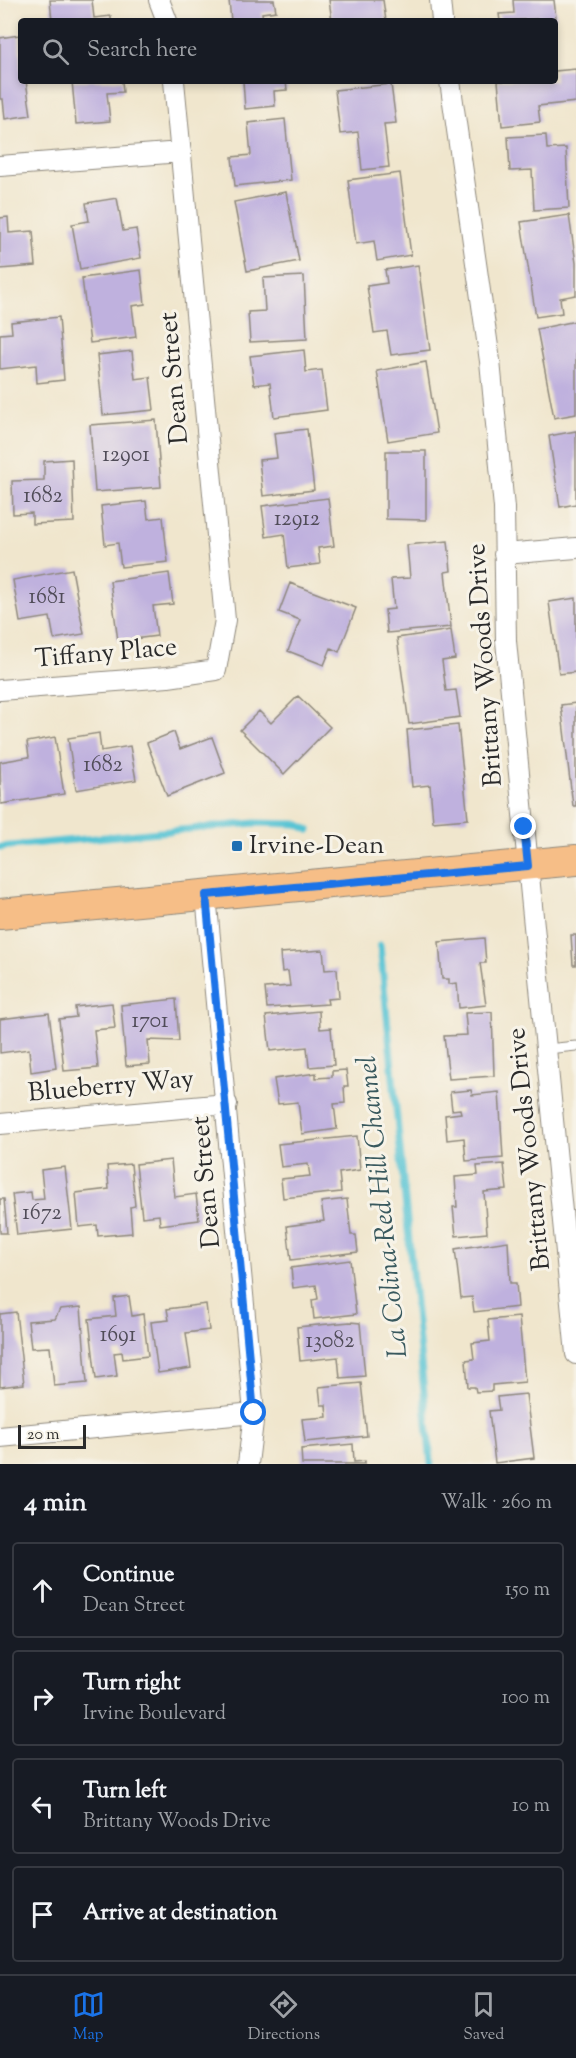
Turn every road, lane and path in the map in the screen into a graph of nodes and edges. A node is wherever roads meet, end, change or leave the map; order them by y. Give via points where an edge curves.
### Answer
1 (159, 0) edge
2 (440, 0) edge
3 (166, 18) edge
4 (442, 18) edge
5 (174, 84) edge
6 (450, 84) edge
7 (181, 152) junction
8 (0, 166) edge
9 (576, 548) edge
10 (504, 554) junction
11 (216, 670) joint
12 (0, 690) edge
13 (576, 860) edge
14 (528, 866) junction
15 (206, 895) junction
16 (0, 914) edge
17 (576, 1046) edge
18 (547, 1049) junction
19 (227, 1104) junction
20 (0, 1124) edge
21 (569, 1200) edge
22 (576, 1354) edge
23 (254, 1413) junction
24 (0, 1437) edge
25 (248, 1464) edge

1 - 3 street
2 - 4 street
5 - 7 street, Dean Street
6 - 10 street, Brittany Woods Drive via 490,361 504,508
7 - 8 street
7 - 11 street, Dean Street via 225,620
9 - 10 street
10 - 14 street, Brittany Woods Drive via 506,641
11 - 12 street, Tiffany Place
13 - 14 main road
14 - 15 main road
14 - 18 street, Brittany Woods Drive
15 - 16 main road
15 - 19 street, Dean Street
17 - 18 lane
18 - 21 street, Brittany Woods Drive
19 - 20 street, Blueberry Way
19 - 23 street, Dean Street
21 - 22 street, Brittany Woods Drive
23 - 24 street
23 - 25 street, Dean Street

